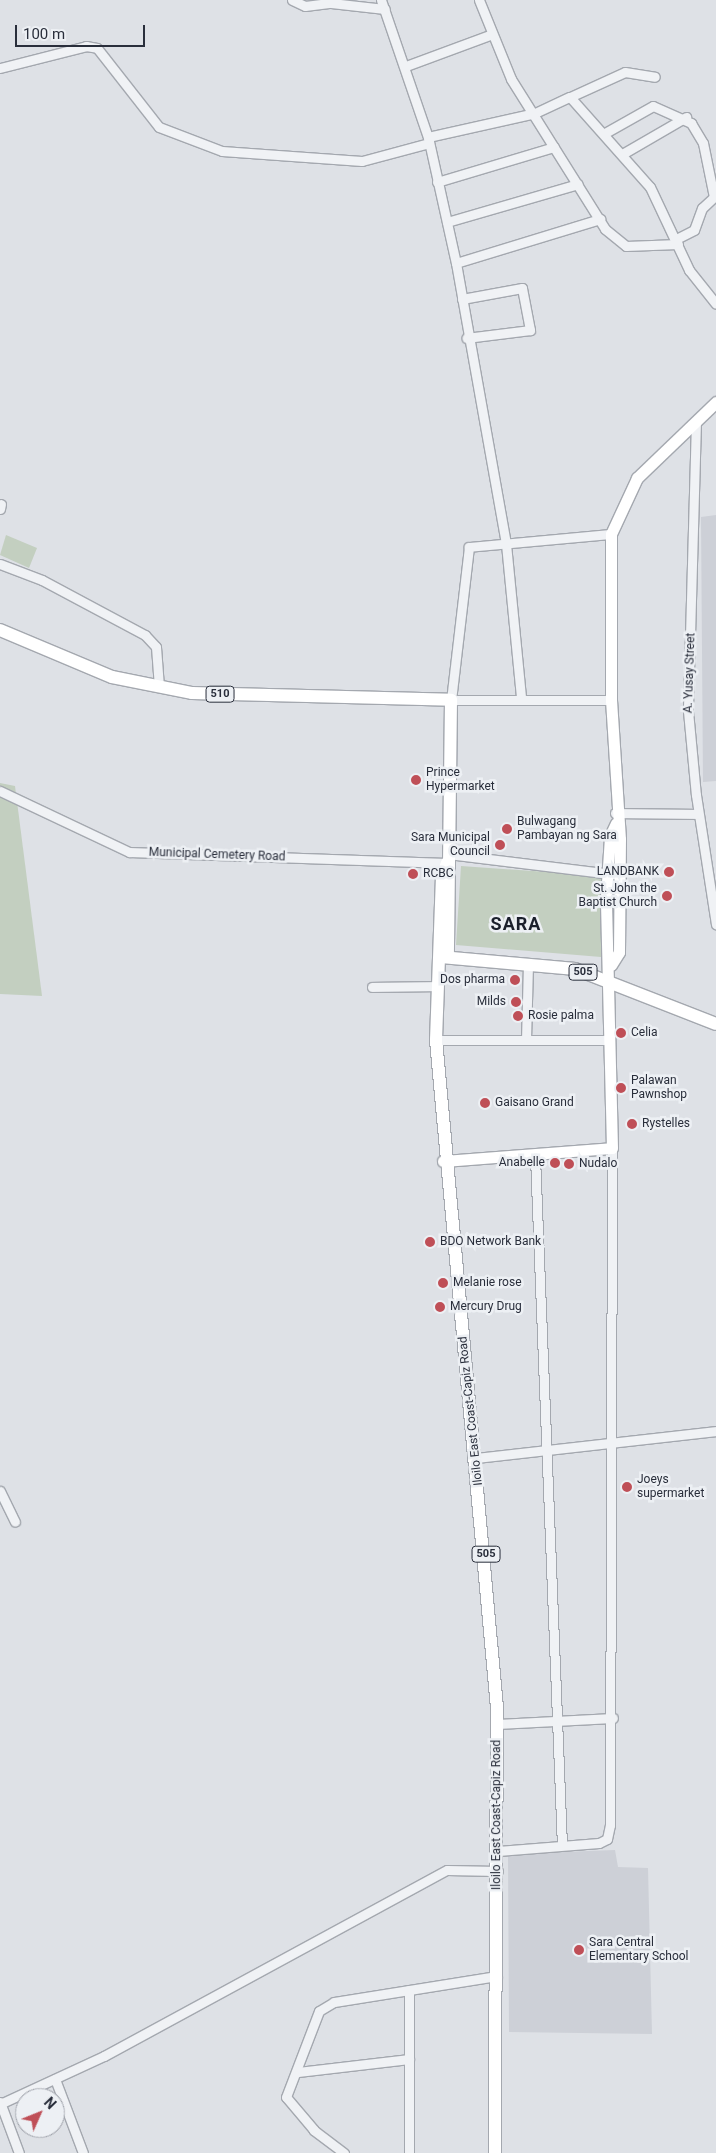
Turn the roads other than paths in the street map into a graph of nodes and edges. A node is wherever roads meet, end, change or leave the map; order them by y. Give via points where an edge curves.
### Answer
1 (292, 0) edge
2 (381, 0) edge
3 (479, 0) edge
4 (385, 9) junction
5 (490, 35) junction
6 (406, 66) junction
7 (0, 68) edge
8 (654, 77) dead end
9 (570, 97) junction
10 (535, 113) junction
11 (686, 117) junction
12 (606, 133) junction
13 (428, 140) junction
14 (554, 147) junction
15 (624, 154) junction
16 (437, 182) junction
17 (578, 184) junction
18 (600, 219) junction
19 (447, 222) junction
20 (677, 242) junction
21 (456, 263) junction
22 (462, 299) junction
23 (716, 304) edge
24 (468, 338) junction
25 (716, 402) edge
26 (696, 421) junction
27 (611, 534) junction
28 (506, 544) junction
29 (0, 564) edge
30 (0, 630) edge
31 (159, 688) junction
32 (521, 698) junction
33 (451, 700) junction
34 (611, 700) junction
35 (0, 791) edge
36 (698, 814) junction
37 (616, 818) junction
38 (448, 858) junction
39 (606, 871) junction
40 (618, 875) junction
41 (716, 924) edge
42 (445, 956) junction
43 (528, 964) junction
44 (611, 965) junction
45 (611, 981) junction
46 (438, 986) junction
47 (372, 987) dead end
48 (716, 1024) edge
49 (436, 1040) junction
50 (526, 1040) junction
51 (610, 1040) junction
52 (612, 1148) junction
53 (535, 1156) junction
54 (443, 1161) junction
55 (716, 1431) edge
56 (611, 1441) junction
57 (549, 1447) junction
58 (476, 1458) junction
59 (0, 1491) edge
60 (15, 1522) dead end
61 (613, 1718) junction
62 (559, 1720) junction
63 (497, 1724) junction
64 (562, 1845) junction
65 (498, 1851) junction
66 (498, 1871) junction
67 (497, 1976) junction
68 (409, 1990) junction
69 (409, 2059) junction
70 (298, 2072) junction
71 (54, 2079) junction
72 (0, 2103) edge
73 (19, 2153) edge
74 (83, 2153) edge
75 (344, 2153) edge
76 (409, 2153) edge
77 (495, 2153) edge

1 - 4 street via 305,6 332,3
2 - 4 street
3 - 5 street
4 - 6 street
5 - 6 street
5 - 10 street via 511,79
6 - 13 street
7 - 13 street via 86,46 97,48 159,127 222,151 362,161
8 - 9 street via 625,72
9 - 10 street
9 - 12 street
10 - 13 street
10 - 14 street
11 - 12 street via 645,107
11 - 15 street
11 - 20 street via 703,142 714,197 702,208 694,230
12 - 15 street
13 - 16 street
14 - 16 street
14 - 17 street
15 - 20 street via 650,187
16 - 19 street
17 - 18 street
17 - 19 street
18 - 20 street via 626,246
18 - 21 street
19 - 21 street
20 - 23 street via 688,270
21 - 22 street
22 - 24 street
22 - 24 street via 522,288 530,330
24 - 28 street
25 - 26 street
26 - 27 street via 636,478
26 - 36 street, A. Yusay Street via 688,711
27 - 28 street
27 - 34 street
28 - 32 street
28 - 33 street via 473,546 467,552
29 - 31 street via 42,580 145,635 156,647
30 - 31 main road, 510 via 67,660
31 - 33 main road, 510 via 192,693
32 - 33 street
32 - 34 street
33 - 38 main road, Iloilo East Coast-Capiz Road
34 - 37 street
35 - 38 street, Municipal Cemetery Road via 128,852
36 - 37 street
36 - 41 street, A. Yusay Street
37 - 39 street
37 - 40 street
38 - 39 street, Municipal Cemetery Road
38 - 42 main road, Iloilo East Coast-Capiz Road via 442,876
39 - 40 street, Municipal Cemetery Road
39 - 44 street via 606,955
40 - 44 street via 619,952
42 - 43 main road, 505
42 - 46 main road, Iloilo East Coast-Capiz Road / 505
43 - 45 main road, 505 via 575,969
43 - 50 street
44 - 45 street
45 - 48 main road, 505
45 - 51 street
46 - 47 street
46 - 49 main road, Iloilo East Coast-Capiz Road / 505
49 - 50 street
49 - 54 main road, Iloilo East Coast-Capiz Road / 505
50 - 51 street
51 - 52 street
52 - 53 street
52 - 56 street
53 - 54 street
53 - 57 street
54 - 58 main road, Iloilo East Coast-Capiz Road / 505
55 - 56 street
56 - 57 street
56 - 61 street
57 - 58 street
57 - 62 street
58 - 63 main road, Iloilo East Coast-Capiz Road / 505
59 - 60 street via 14,1510
61 - 62 street
61 - 64 street via 607,1839
62 - 63 street
62 - 64 street
63 - 65 main road, Iloilo East Coast-Capiz Road / 505
64 - 65 street
65 - 66 main road, Iloilo East Coast-Capiz Road / 505
66 - 67 main road, Iloilo East Coast-Capiz Road / 505
66 - 71 street via 447,1870
67 - 68 street
67 - 77 main road, Iloilo East Coast-Capiz Road / 505
68 - 69 street
68 - 70 street via 334,2002 319,2011
69 - 70 street
69 - 76 street
70 - 75 street via 286,2096 314,2130
71 - 72 street
71 - 74 street
72 - 73 street

